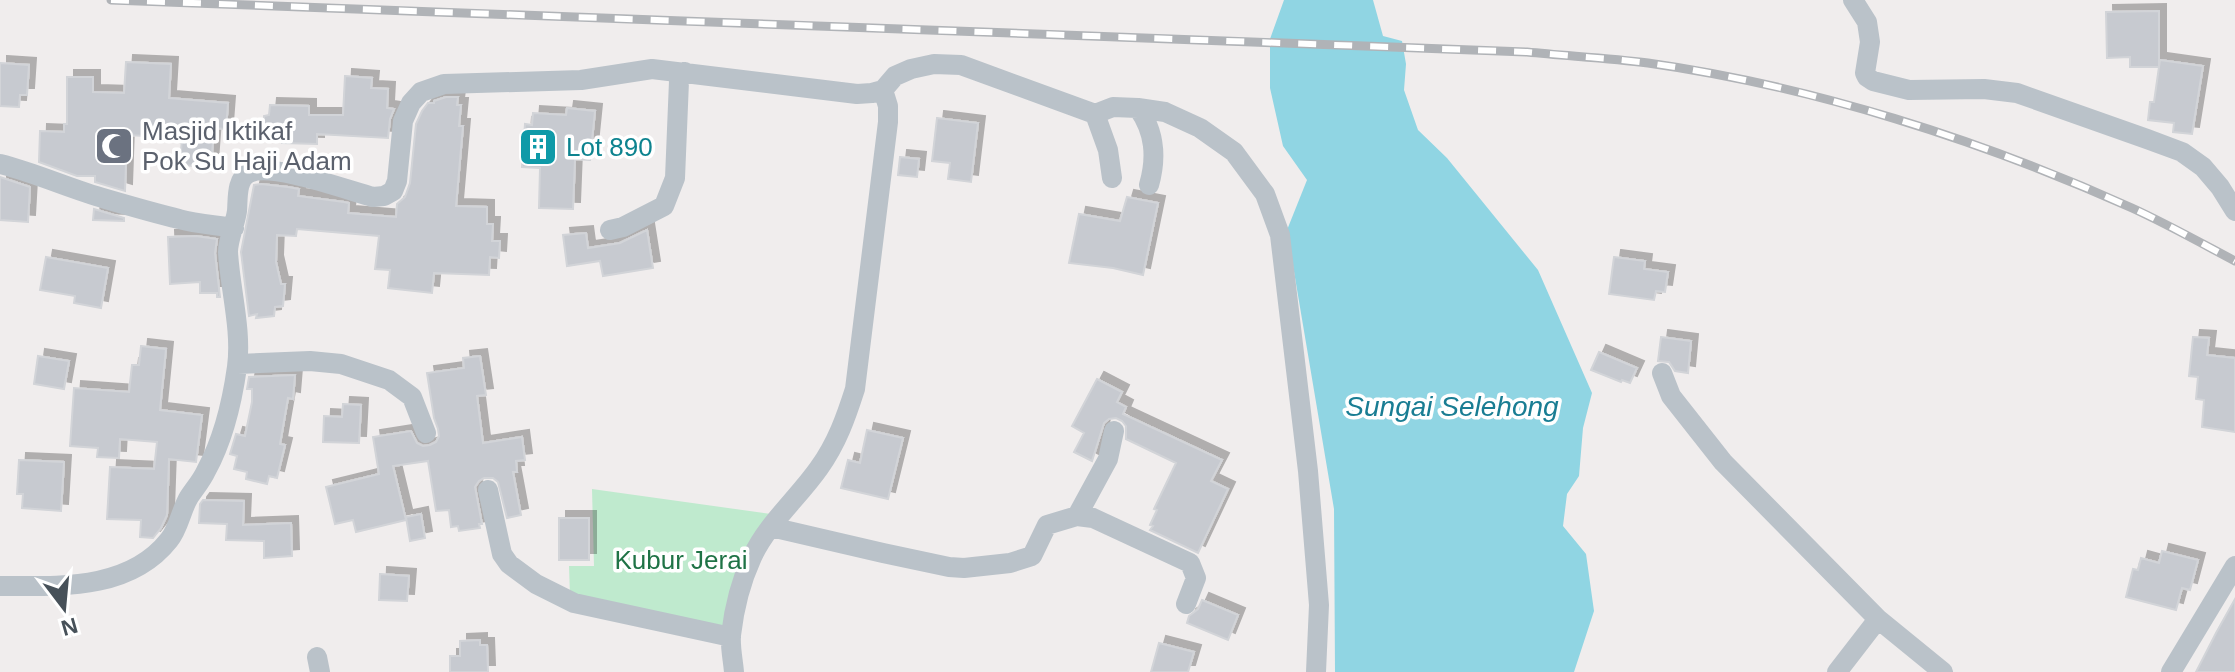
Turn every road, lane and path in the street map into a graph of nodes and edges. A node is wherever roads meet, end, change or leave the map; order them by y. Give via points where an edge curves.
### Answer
1 (1853, 0) edge
2 (685, 72) junction
3 (883, 90) junction
4 (1138, 108) junction
5 (1095, 114) junction
6 (0, 164) edge
7 (1112, 178) dead end
8 (1149, 185) dead end
9 (2235, 211) edge
10 (234, 228) junction
11 (610, 230) dead end
12 (238, 364) junction
13 (1662, 373) dead end
14 (1114, 431) dead end
15 (426, 433) dead end
16 (488, 490) dead end
17 (1077, 516) junction
18 (771, 527) junction
19 (2235, 566) edge
20 (0, 586) edge
21 (1186, 604) dead end
22 (1878, 619) junction
23 (731, 637) junction
24 (734, 672) edge
25 (1316, 672) edge
26 (1837, 672) edge
27 (1943, 672) edge
28 (2171, 672) edge

1 - 9 street via 1867,22 1865,73 1873,81 1909,90 2017,93 2182,152 2203,167
2 - 3 street via 857,94
2 - 10 street via 652,69 581,80 431,88 415,97 406,111 393,191 373,197 272,169 251,172 240,184
2 - 11 street via 679,81 675,178 664,206
3 - 5 street via 911,69 961,65
3 - 18 street via 888,122 855,389 834,444
4 - 5 street via 1113,107
4 - 8 street via 1155,145
4 - 25 street via 1165,112 1200,128 1234,152 1265,194 1280,235 1308,471 1319,605
5 - 7 street
6 - 10 street via 181,220
10 - 12 street via 228,248
12 - 15 street via 341,364 389,380 412,397
12 - 20 street via 215,452 159,551 124,573 91,584
13 - 22 street via 1671,396 1723,462
14 - 17 street via 1108,459
16 - 23 street via 502,554 536,584 574,603
17 - 18 street via 1047,525 1032,556 1022,561 964,568
17 - 21 street via 1093,518 1190,563 1196,578
18 - 23 street via 740,589
19 - 28 street
22 - 26 street
22 - 27 street
23 - 24 street

